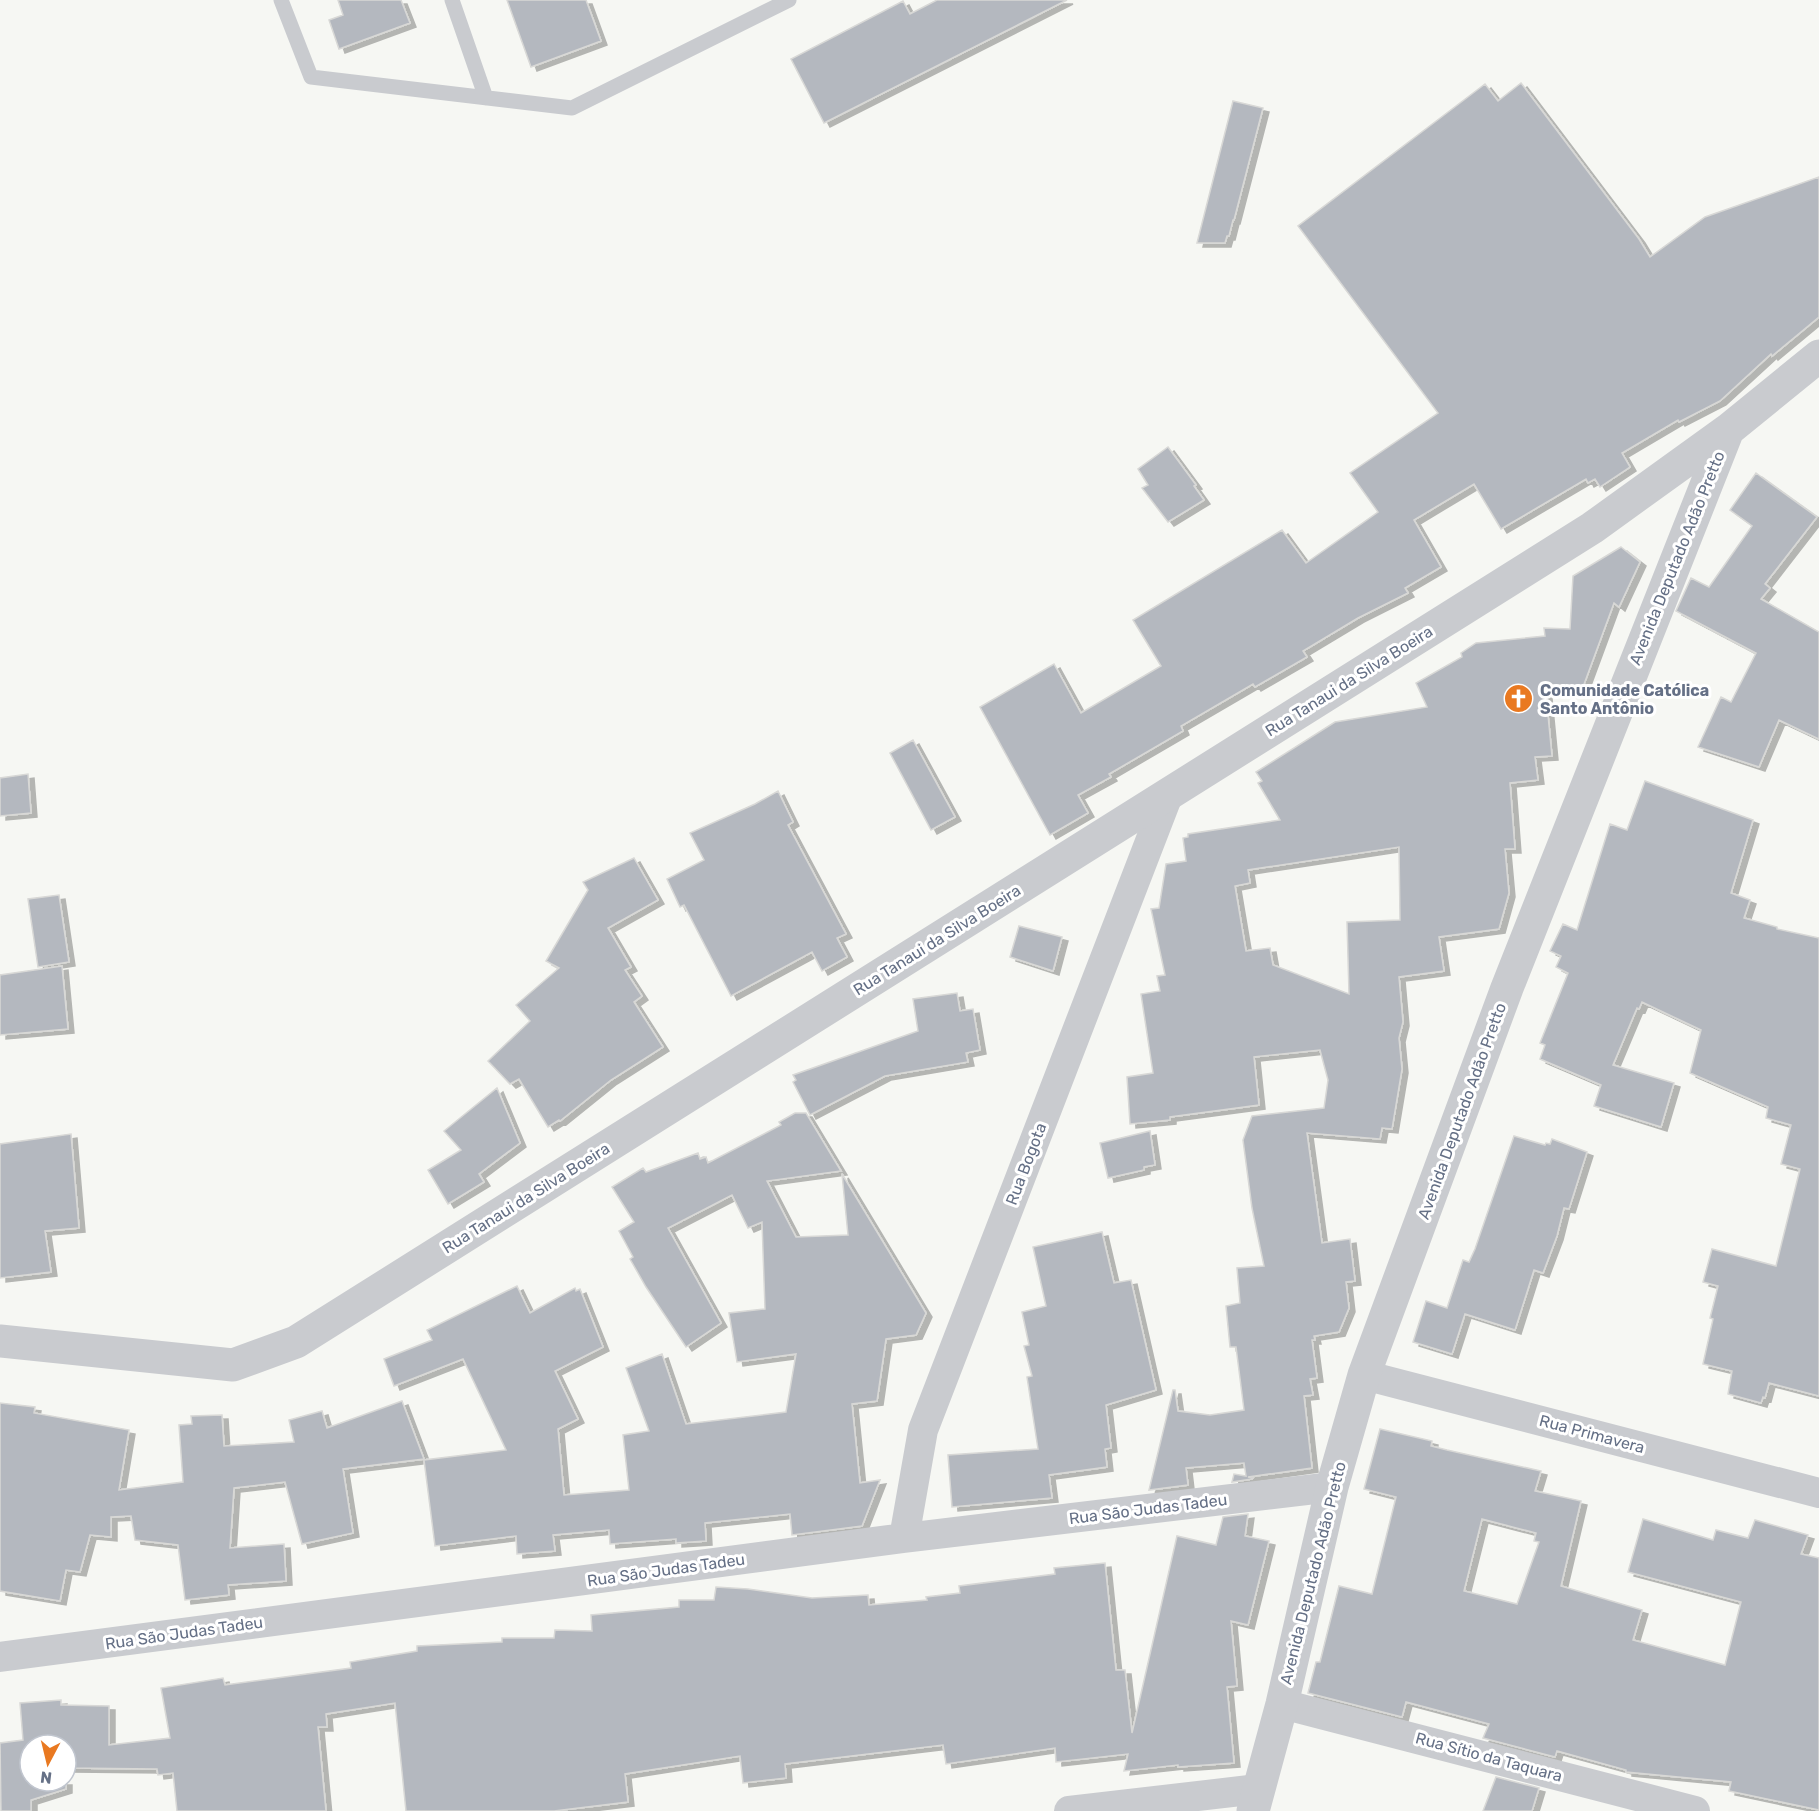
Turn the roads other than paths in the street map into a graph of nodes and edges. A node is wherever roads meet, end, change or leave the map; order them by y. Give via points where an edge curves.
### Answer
1 (281, 0) edge
2 (452, 0) edge
3 (789, 0) edge
4 (486, 98) junction
5 (1819, 356) edge
6 (1728, 430) junction
7 (1168, 795) junction
8 (0, 1341) edge
9 (1364, 1375) junction
10 (1332, 1487) junction
11 (1819, 1493) edge
12 (904, 1538) junction
13 (0, 1657) edge
14 (1282, 1704) junction
15 (1255, 1800) edge
16 (1069, 1811) edge
17 (1695, 1811) edge

1 - 4 lane via 311,77
2 - 4 lane
3 - 4 lane via 572,108
5 - 6 street, Rua Tanaui da Silva Boeira
6 - 7 street, Rua Tanaui da Silva Boeira via 1592,528
6 - 9 street, Avenida Deputado Adão Pretto via 1507,988
7 - 8 street, Rua Tanaui da Silva Boeira via 296,1342 233,1365
7 - 12 street, Rua Bogota via 923,1430
9 - 10 street, Avenida Deputado Adão Pretto
9 - 11 street, Rua Primavera
10 - 12 street, Rua São Judas Tadeu
10 - 14 street, Avenida Deputado Adão Pretto
12 - 13 street, Rua São Judas Tadeu
14 - 15 street, Avenida Deputado Adão Pretto
14 - 17 street, Rua Sítio da Taquara
15 - 16 street

